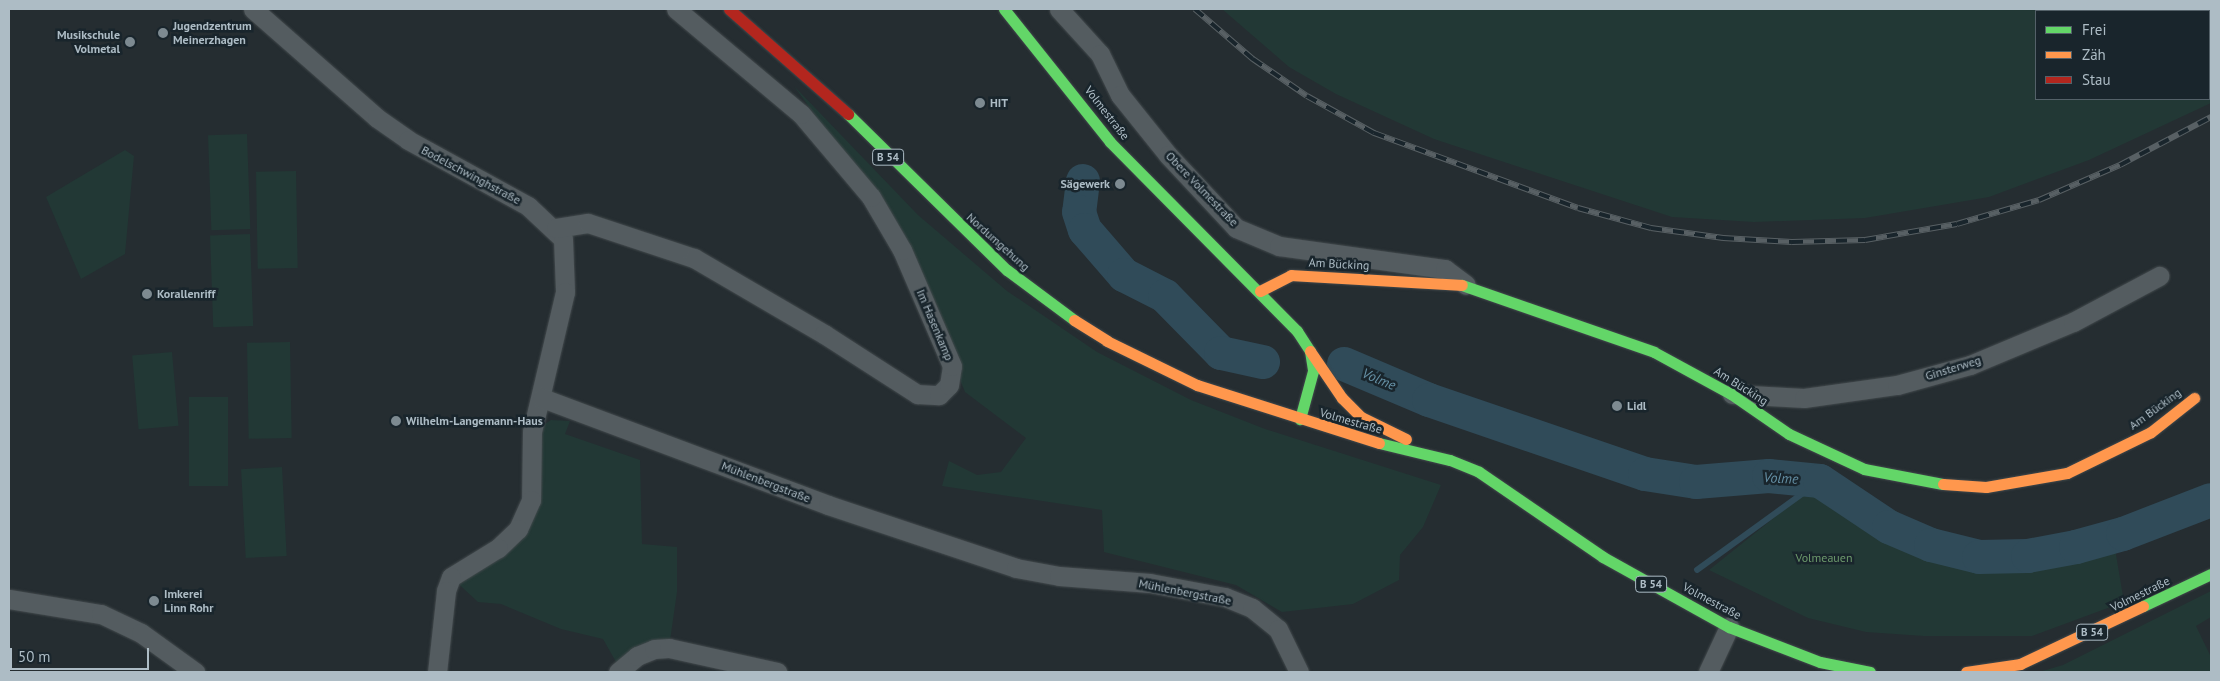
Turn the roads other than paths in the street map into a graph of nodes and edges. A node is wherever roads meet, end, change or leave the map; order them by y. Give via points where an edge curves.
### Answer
1 (253, 9) edge
2 (676, 9) edge
3 (729, 9) edge
4 (1004, 9) edge
5 (1059, 9) edge
6 (556, 228) junction
7 (2160, 276) dead end
8 (1466, 285) junction
9 (1260, 291) junction
10 (1310, 351) junction
11 (1731, 394) junction
12 (542, 398) junction
13 (2194, 398) dead end
14 (1300, 419) junction
15 (1450, 460) junction
16 (2211, 574) edge
17 (9, 599) edge
18 (1728, 627) junction
19 (195, 672) edge
20 (437, 672) edge
21 (618, 672) edge
22 (777, 672) edge
23 (1299, 672) edge
24 (1708, 672) edge
25 (1870, 672) edge
26 (1966, 672) edge

1 - 6 street, Bodelschwinghstraße via 385,124 528,206
2 - 6 street, Im Hasenkamp via 801,114 871,197 902,250 952,366 949,385 939,395 918,394 824,334 694,258 588,224
3 - 14 main road, Nordumgehung / B 54 via 802,70 970,238 1048,304 1107,341 1197,385
4 - 9 main road, Volmestraße via 1110,142
5 - 8 street, Obere Volmestraße via 1100,54 1120,95 1162,147 1236,228 1279,246 1445,269
6 - 12 street via 563,238 565,292
7 - 11 street, Ginsterweg via 2073,322 1996,354 1906,382 1804,398
8 - 9 main road, Am Bücking via 1291,275
8 - 11 main road, Am Bücking via 1654,352
9 - 10 main road, Volmestraße
10 - 14 main road, Volmestraße via 1312,379
10 - 15 main road via 1342,398 1361,417
11 - 13 main road, Am Bücking via 1789,434 1864,470 1924,484 1986,486 2029,482 2090,465 2151,432
12 - 20 street via 532,432 533,479 525,517 498,548 452,577 446,591
12 - 23 street, Mühlenbergstraße via 828,505 1016,568 1059,576 1150,583 1225,597 1252,608 1278,629
14 - 15 main road, Volmestraße / B 54 via 1348,436
15 - 18 main road, Volmestraße / B 54 via 1478,472 1603,557
16 - 26 main road, Volmestraße / B 54 via 2020,664
17 - 19 street via 100,614 141,634
18 - 24 street
18 - 25 main road, Volmestraße / B 54 via 1820,662
21 - 22 street via 637,656 654,648 669,648

